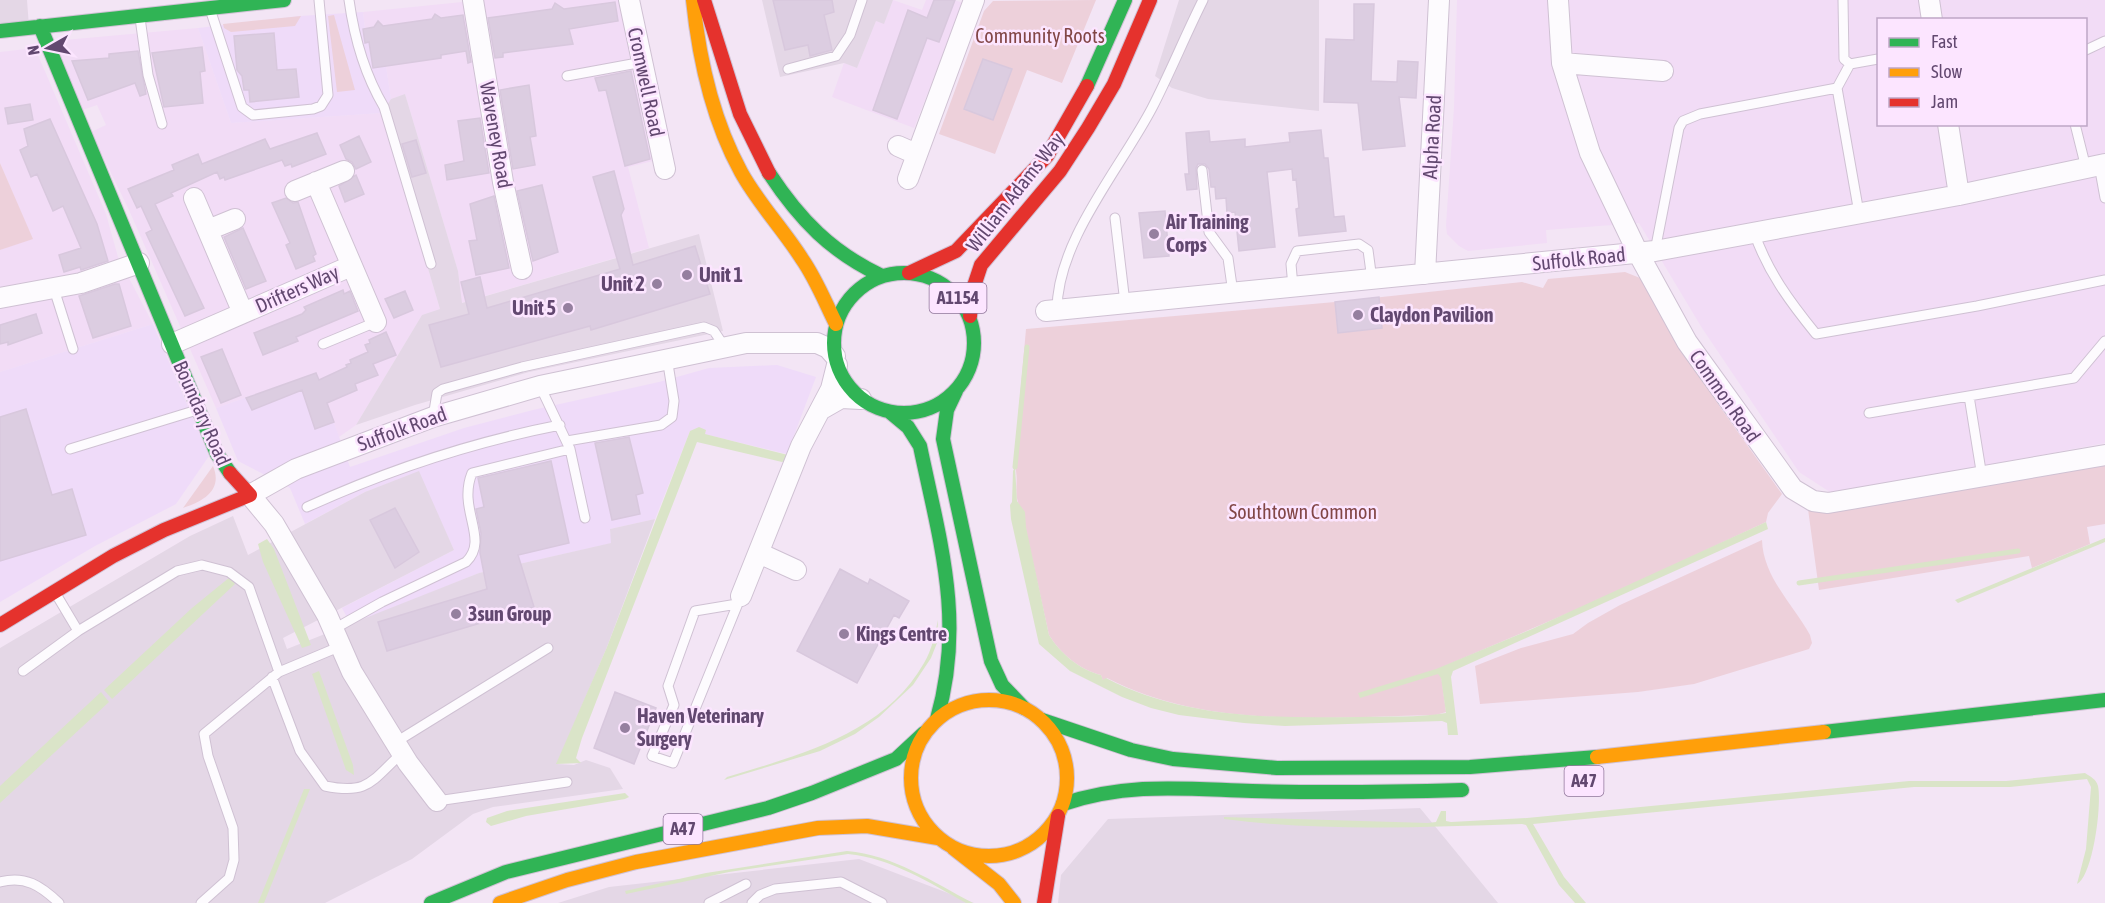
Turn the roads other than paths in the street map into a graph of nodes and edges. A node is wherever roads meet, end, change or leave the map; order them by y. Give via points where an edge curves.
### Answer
1 (284, 0) edge
2 (319, 0) edge
3 (349, 0) edge
4 (473, 0) edge
5 (629, 0) edge
6 (693, 0) edge
7 (704, 0) edge
8 (862, 0) edge
9 (974, 0) edge
10 (1125, 0) edge
11 (1150, 0) edge
12 (1203, 0) edge
13 (1439, 0) edge
14 (1558, 0) edge
15 (1844, 0) edge
16 (1929, 0) edge
17 (210, 7) junction
18 (139, 14) junction
19 (1932, 18) edge
20 (40, 26) junction
21 (0, 31) edge
22 (2105, 41) edge
23 (2087, 49) edge
24 (1877, 59) edge
25 (643, 63) junction
26 (1562, 63) junction
27 (1850, 64) junction
28 (788, 69) dead end
29 (1663, 71) dead end
30 (567, 76) dead end
31 (1837, 88) junction
32 (162, 124) dead end
33 (1948, 126) edge
34 (2076, 126) edge
35 (898, 146) dead end
36 (916, 154) junction
37 (2097, 165) edge
38 (664, 166) dead end
39 (1202, 170) dead end
40 (344, 171) dead end
41 (908, 179) dead end
42 (316, 183) junction
43 (295, 191) dead end
44 (1959, 195) junction
45 (194, 198) dead end
46 (2105, 198) edge
47 (1859, 213) junction
48 (1115, 218) dead end
49 (235, 219) dead end
50 (208, 231) junction
51 (1755, 232) junction
52 (1646, 252) junction
53 (139, 263) junction
54 (431, 264) dead end
55 (351, 266) junction
56 (522, 269) dead end
57 (909, 273) junction
58 (1425, 274) junction
59 (882, 276) junction
60 (1372, 280) junction
61 (2105, 280) edge
62 (1293, 287) junction
63 (54, 289) junction
64 (1233, 293) junction
65 (0, 298) edge
66 (1125, 303) junction
67 (1052, 310) joint
68 (243, 313) junction
69 (970, 316) junction
70 (376, 322) joint
71 (836, 324) junction
72 (2105, 340) edge
73 (172, 344) junction
74 (323, 345) dead end
75 (724, 346) junction
76 (73, 349) dead end
77 (667, 358) junction
78 (836, 361) junction
79 (540, 386) junction
80 (956, 392) junction
81 (1969, 396) junction
82 (861, 399) junction
83 (199, 410) junction
84 (818, 412) junction
85 (890, 412) junction
86 (1869, 413) dead end
87 (433, 417) junction
88 (560, 425) junction
89 (569, 445) junction
90 (70, 449) dead end
91 (2105, 455) edge
92 (1982, 477) junction
93 (250, 495) junction
94 (307, 507) dead end
95 (585, 518) dead end
96 (759, 553) junction
97 (796, 570) dead end
98 (54, 592) junction
99 (739, 600) junction
100 (0, 624) edge
101 (78, 631) junction
102 (337, 638) junction
103 (548, 648) dead end
104 (24, 671) dead end
105 (276, 674) junction
106 (2105, 700) edge
107 (674, 705) junction
108 (1024, 708) junction
109 (693, 712) junction
110 (937, 719) junction
111 (1042, 720) junction
112 (924, 733) junction
113 (399, 747) junction
114 (567, 782) dead end
115 (1478, 789) dead end
116 (437, 801) joint
117 (1060, 810) junction
118 (938, 838) junction
119 (953, 848) junction
120 (0, 882) edge
121 (746, 884) dead end
122 (865, 898) edge
123 (59, 903) edge
124 (201, 903) edge
125 (431, 903) edge
126 (500, 903) edge
127 (709, 903) edge
128 (752, 903) edge
129 (882, 903) edge
130 (1014, 903) edge
131 (1044, 903) edge

1 - 17 main road
2 - 17 lane via 326,100 313,109 253,114 242,108
3 - 54 lane via 373,89 384,107
4 - 56 street, Waveney Road via 503,182
5 - 25 street, Cromwell Road
6 - 71 main road, A1154 via 704,78 718,124 764,208 810,270
7 - 59 main road via 741,116 763,160 804,220 834,250
8 - 28 lane via 850,35 836,56
9 - 36 street
10 - 57 main road, William Adams Way via 1093,76 1047,156 956,251
11 - 69 main road, William Adams Way via 1114,84 1088,128 1060,171 981,265
12 - 67 lane via 1152,108 1070,249
13 - 58 street, Alpha Road
14 - 26 street, Common Road
15 - 27 lane via 1844,59
16 - 19 street
17 - 18 main road
18 - 20 main road
18 - 32 lane via 148,75
20 - 21 main road
20 - 53 main road, Boundary Road
22 - 23 lane
24 - 27 lane
25 - 30 lane
25 - 38 street, Cromwell Road
26 - 29 street
26 - 52 street, Common Road via 1590,153
27 - 31 lane
31 - 47 lane
31 - 52 lane via 1700,114 1683,121
33 - 44 street
34 - 37 lane
35 - 36 street
36 - 41 street
37 - 44 street, Suffolk Road
37 - 46 lane
39 - 64 lane via 1209,232 1228,258
40 - 42 street
42 - 43 street
42 - 55 street, Drifters Way
44 - 47 street, Suffolk Road
45 - 50 street, Drifters Way
47 - 51 street, Suffolk Road
48 - 66 lane
49 - 50 street
50 - 68 street, Drifters Way
51 - 52 street, Suffolk Road
51 - 61 lane via 1761,254 1785,295 1816,334
52 - 58 street, Suffolk Road
52 - 92 street, Common Road via 1687,342 1787,483 1800,494 1828,503
53 - 63 street
53 - 73 main road, Boundary Road
55 - 68 street, Drifters Way
55 - 70 street, Drifters Way
57 - 59 main road, A1154
57 - 69 main road, A1154 via 945,285
58 - 60 street, Suffolk Road
59 - 71 main road, A1154 via 853,294
60 - 62 street, Suffolk Road
60 - 62 lane via 1368,249 1359,244 1297,251 1291,264
62 - 64 street, Suffolk Road
63 - 65 street
63 - 76 lane
64 - 66 street, Suffolk Road
66 - 67 street, Suffolk Road
68 - 73 street, Drifters Way
69 - 80 main road, A1154 via 975,332 974,355
70 - 74 lane
71 - 78 main road, A1154
72 - 81 lane via 2074,378
73 - 83 main road, Boundary Road
75 - 77 street, Suffolk Road
75 - 78 street, Suffolk Road via 782,341 817,343 828,348
75 - 87 lane via 714,331 704,327 522,367 443,389 437,393
77 - 79 street, Suffolk Road
77 - 89 lane via 674,401 672,417 661,425
78 - 82 main road, A1154
78 - 84 street via 831,389
79 - 87 street, Suffolk Road
79 - 88 lane
80 - 85 main road, A1154 via 925,410
80 - 108 main road, A1154 via 945,417 943,439 984,636 1002,685
81 - 86 lane
81 - 92 lane
82 - 84 street via 841,398
82 - 85 main road, A1154
83 - 90 lane
83 - 93 main road, Boundary Road via 222,463
84 - 96 street
85 - 110 main road, A1154 via 905,423 920,446 948,587 953,632 945,698
87 - 93 street, Suffolk Road via 296,469
88 - 89 lane
88 - 94 lane via 489,440 352,486
89 - 95 lane
89 - 102 lane via 472,473 466,498 477,540 473,555 466,562 382,602
91 - 92 street, Common Road
93 - 98 main road, Suffolk Road via 164,530
93 - 102 street, Boundary Road via 274,524
96 - 97 street
96 - 99 street
98 - 100 main road, Suffolk Road
98 - 101 lane
99 - 107 lane via 695,611 668,686
99 - 109 lane
101 - 104 lane
101 - 105 lane via 177,570 202,565 229,572 249,587
102 - 105 lane
102 - 113 street, Boundary Road via 352,672
103 - 113 lane
105 - 113 lane via 300,751 325,786 363,788
105 - 124 lane via 204,734 233,828 234,860 229,878
106 - 111 main road, A47 via 1602,757 1448,768 1276,768 1173,759 1131,750
107 - 109 lane
107 - 109 lane via 652,756 672,763
108 - 110 main road via 1002,700 979,700 956,706
108 - 111 main road
110 - 112 main road
111 - 117 main road via 1057,738 1065,759 1067,782
112 - 118 main road via 914,754 910,777 918,810
112 - 125 main road, A47 via 896,759 812,794 506,872
113 - 116 street, Boundary Road
114 - 116 lane
115 - 117 main road via 1357,793 1125,787 1089,794
117 - 119 main road via 1046,832 1012,853 992,857
117 - 131 main road
118 - 119 main road
118 - 126 main road, A47 via 890,828 839,825 636,861
119 - 130 main road via 999,884
120 - 123 lane via 32,881
121 - 127 lane
122 - 128 lane via 841,882 775,889
122 - 129 lane

